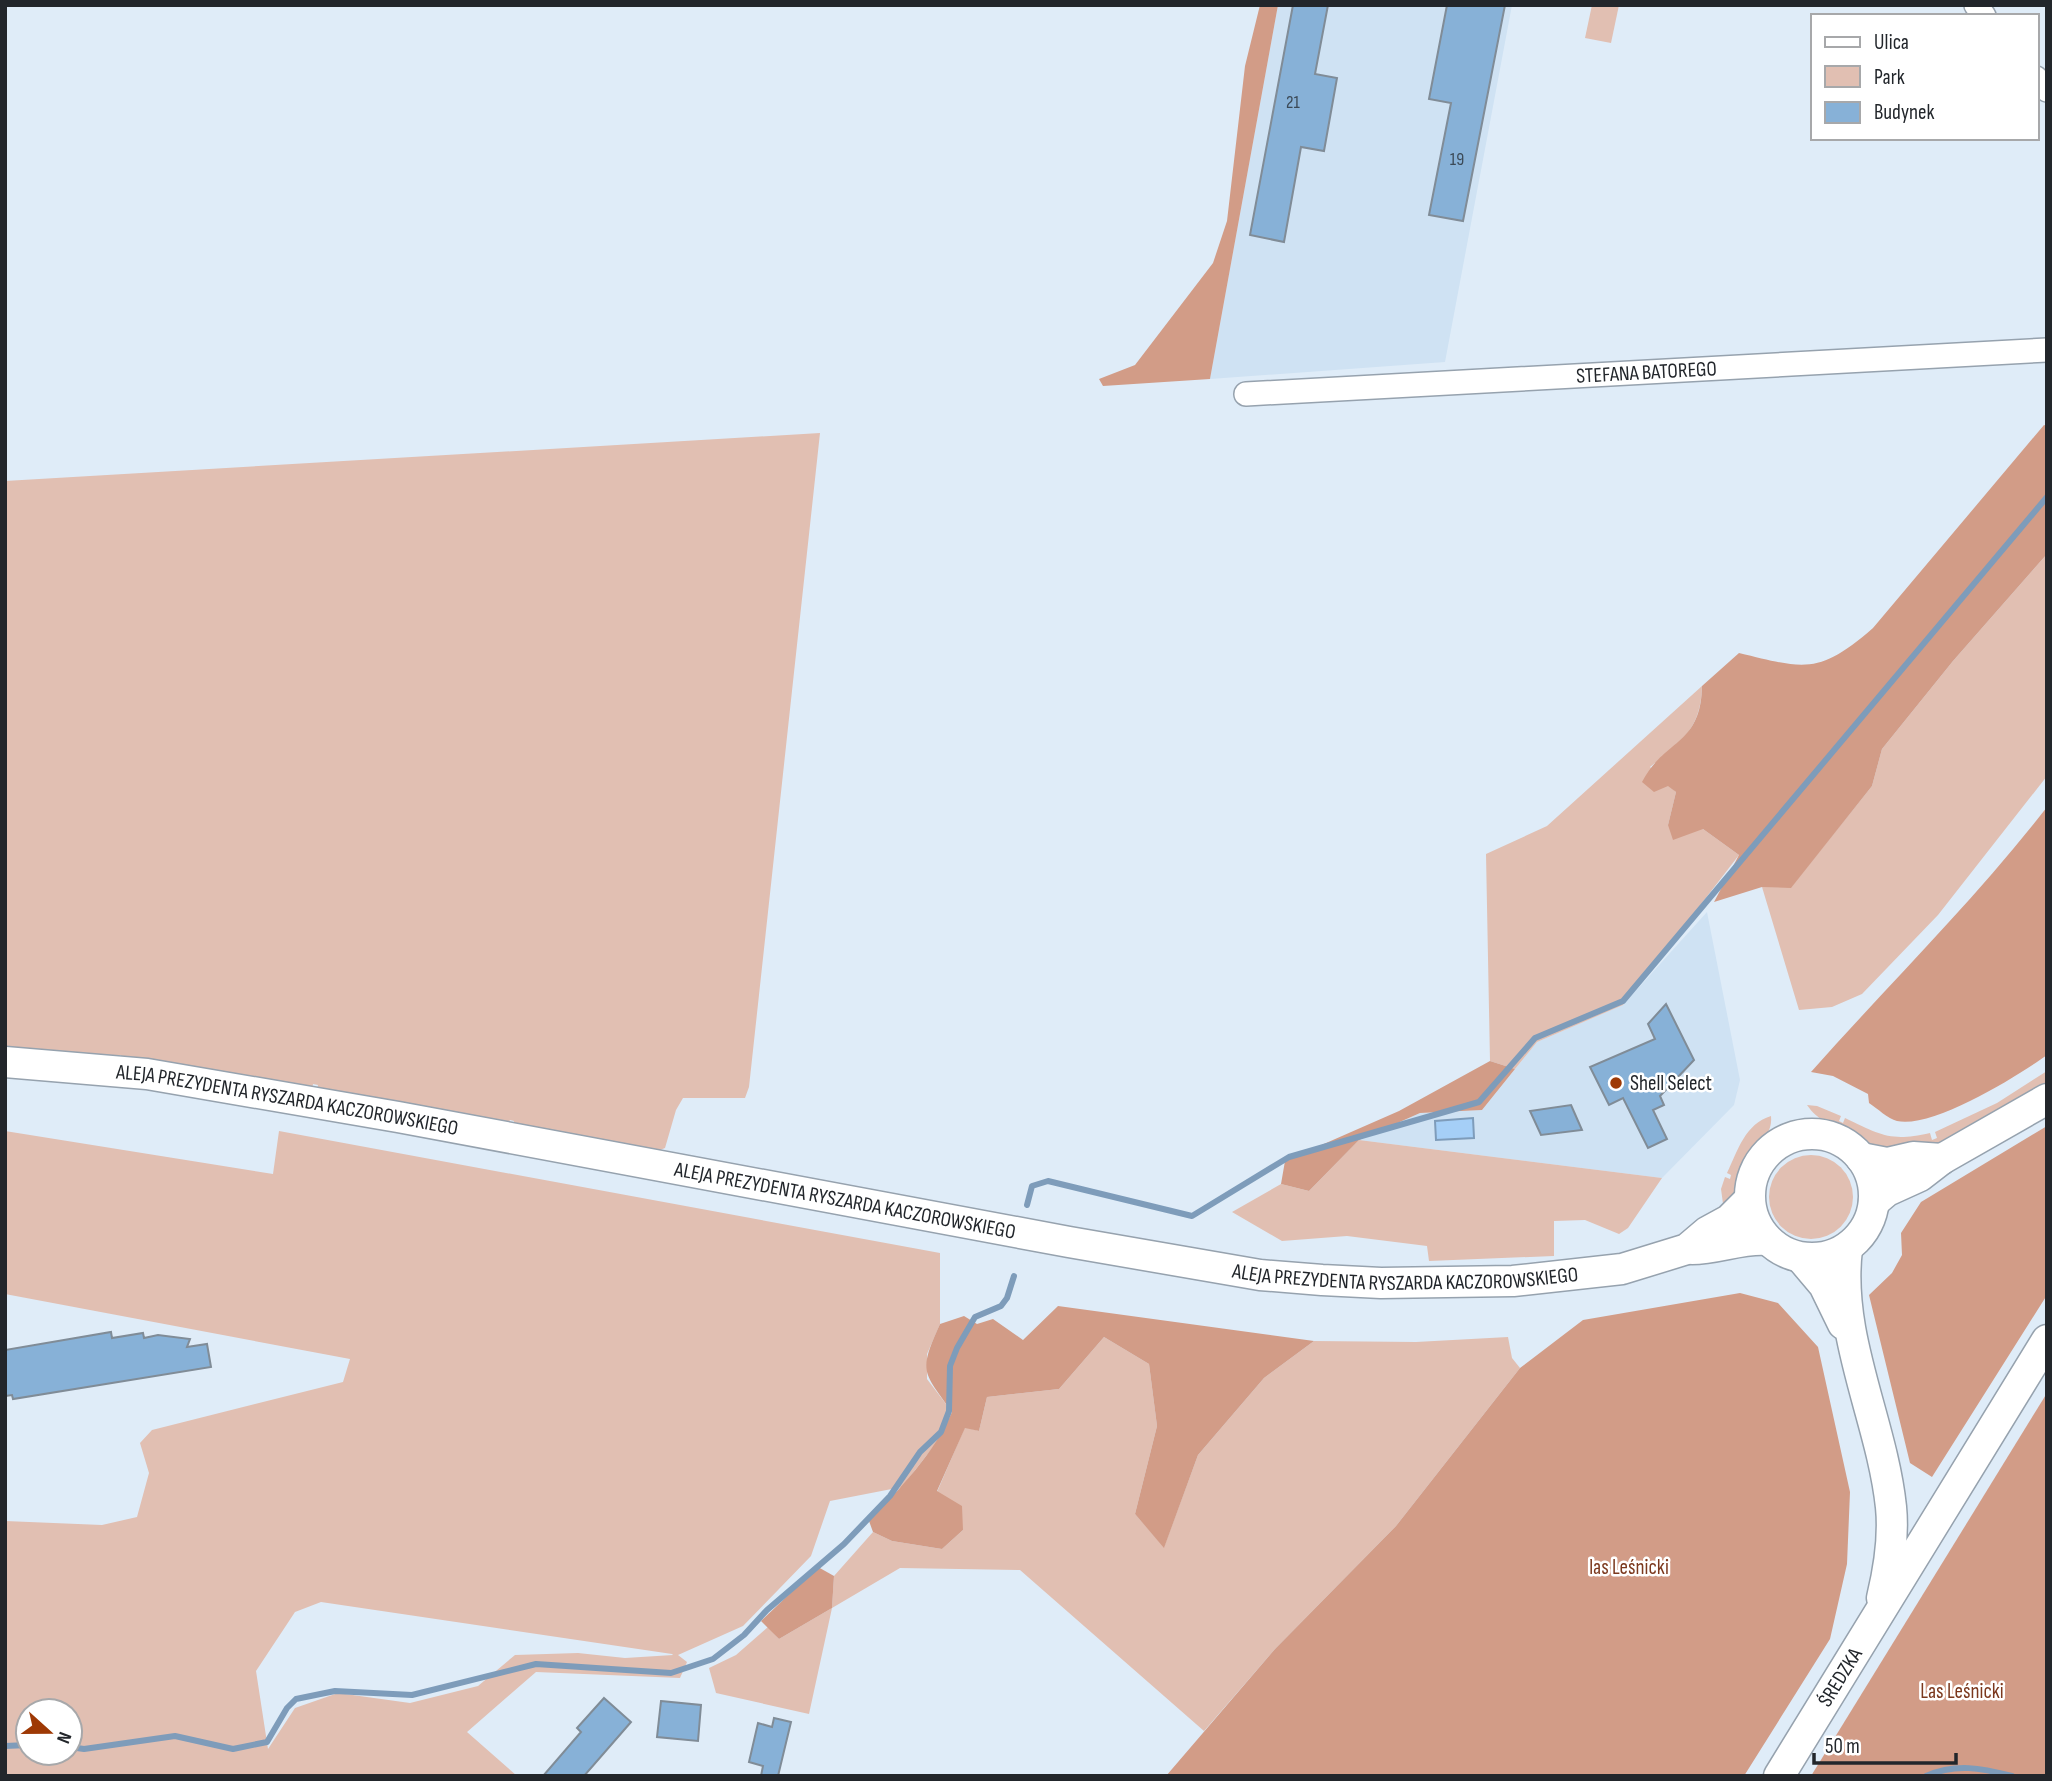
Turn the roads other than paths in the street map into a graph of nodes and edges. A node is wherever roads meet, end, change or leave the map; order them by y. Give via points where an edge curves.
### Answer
1 (2047, 350) edge
2 (1246, 394) dead end
3 (5, 1062) edge
4 (2047, 1099) edge
5 (1861, 1158) junction
6 (1942, 1159) junction
7 (1749, 1200) junction
8 (1874, 1202) junction
9 (1767, 1240) junction
10 (1687, 1249) junction
11 (1847, 1249) junction
12 (1802, 1259) junction
13 (1851, 1340) junction
14 (2047, 1340) edge
15 (1877, 1615) junction
16 (1779, 1776) edge

1 - 2 street, STEFANA BATOREGO
3 - 10 main road, ALEJA PREZYDENTA RYSZARDA KACZOROWSKIEGO via 147,1074 1260,1275 1381,1283 1513,1281 1622,1269
4 - 6 main road
5 - 6 main road via 1887,1163 1913,1157
5 - 7 main road via 1832,1137 1795,1136 1762,1158 1751,1179
5 - 8 main road via 1874,1186
6 - 8 main road
7 - 9 main road
7 - 10 main road, ALEJA PREZYDENTA RYSZARDA KACZOROWSKIEGO
8 - 11 main road via 1865,1228
9 - 10 main road, ALEJA PREZYDENTA RYSZARDA KACZOROWSKIEGO
9 - 12 main road
11 - 12 main road
11 - 13 main road
12 - 13 main road via 1824,1285
13 - 15 main road via 1891,1511 1887,1577
14 - 15 main road, ŚREDZKA
15 - 16 main road, ŚREDZKA

